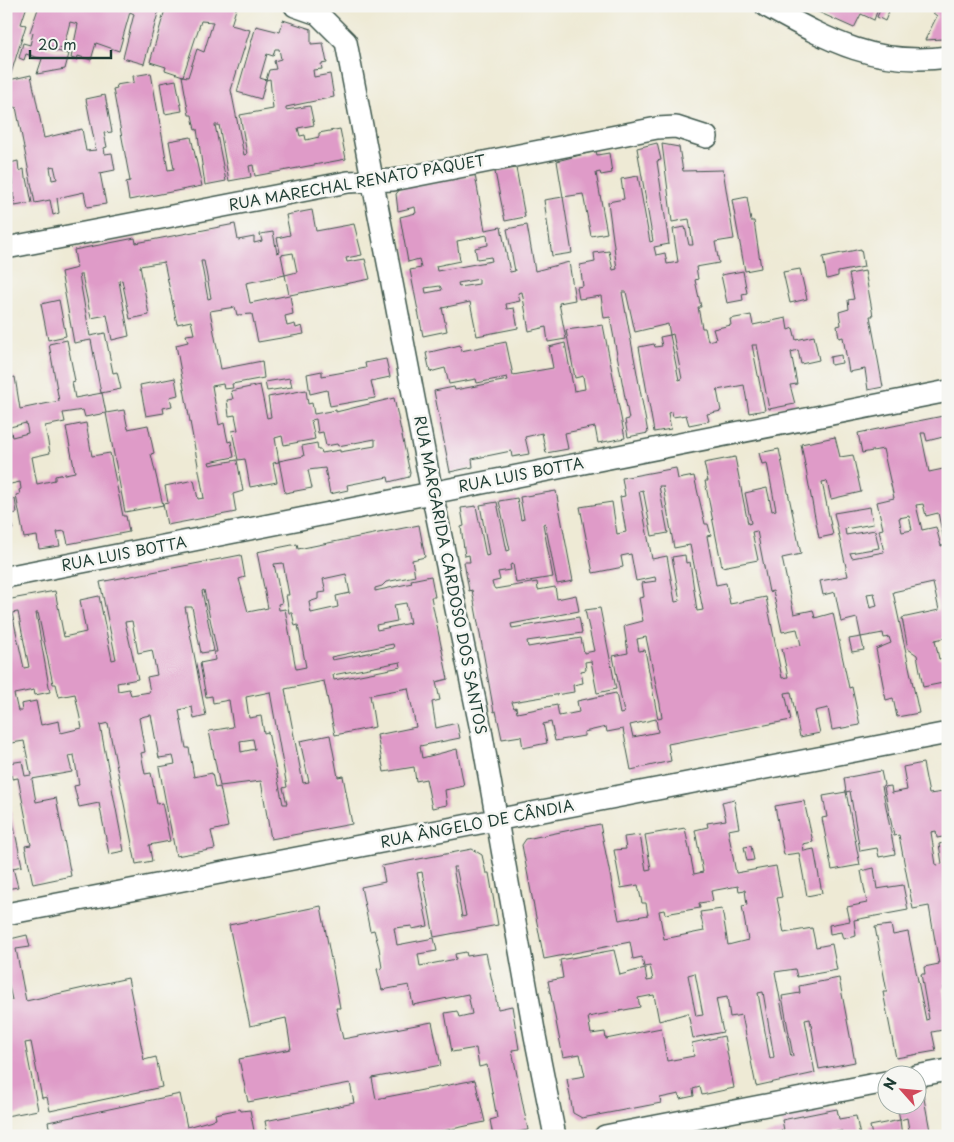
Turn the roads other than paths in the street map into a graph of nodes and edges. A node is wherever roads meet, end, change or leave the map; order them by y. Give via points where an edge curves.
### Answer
1 (295, 6) edge
2 (766, 6) edge
3 (948, 57) edge
4 (707, 137) dead end
5 (373, 181) junction
6 (6, 248) edge
7 (948, 391) edge
8 (432, 493) junction
9 (6, 577) edge
10 (948, 733) edge
11 (497, 820) junction
12 (6, 914) edge
13 (948, 1070) edge
14 (926, 1074) edge
15 (876, 1084) edge
16 (555, 1136) edge
17 (604, 1136) edge

1 - 5 street, RUA MARGARIDA CARDOSO DOS SANTOS via 318,14 346,42
2 - 3 street via 856,51 891,58 930,60
4 - 5 street, RUA MARECHAL RENATO PAQUET via 676,128 656,128 393,180
5 - 6 street, RUA MARECHAL RENATO PAQUET via 348,182
5 - 8 street, RUA MARGARIDA CARDOSO DOS SANTOS
7 - 8 street, RUA LUIS BOTTA
8 - 9 street, RUA LUIS BOTTA
8 - 11 street, RUA MARGARIDA CARDOSO DOS SANTOS
10 - 11 street, RUA ÂNGELO DE CÂNDIA
11 - 12 street, RUA ÂNGELO DE CÂNDIA
11 - 16 street, RUA MARGARIDA CARDOSO DOS SANTOS
13 - 14 street
15 - 17 street

